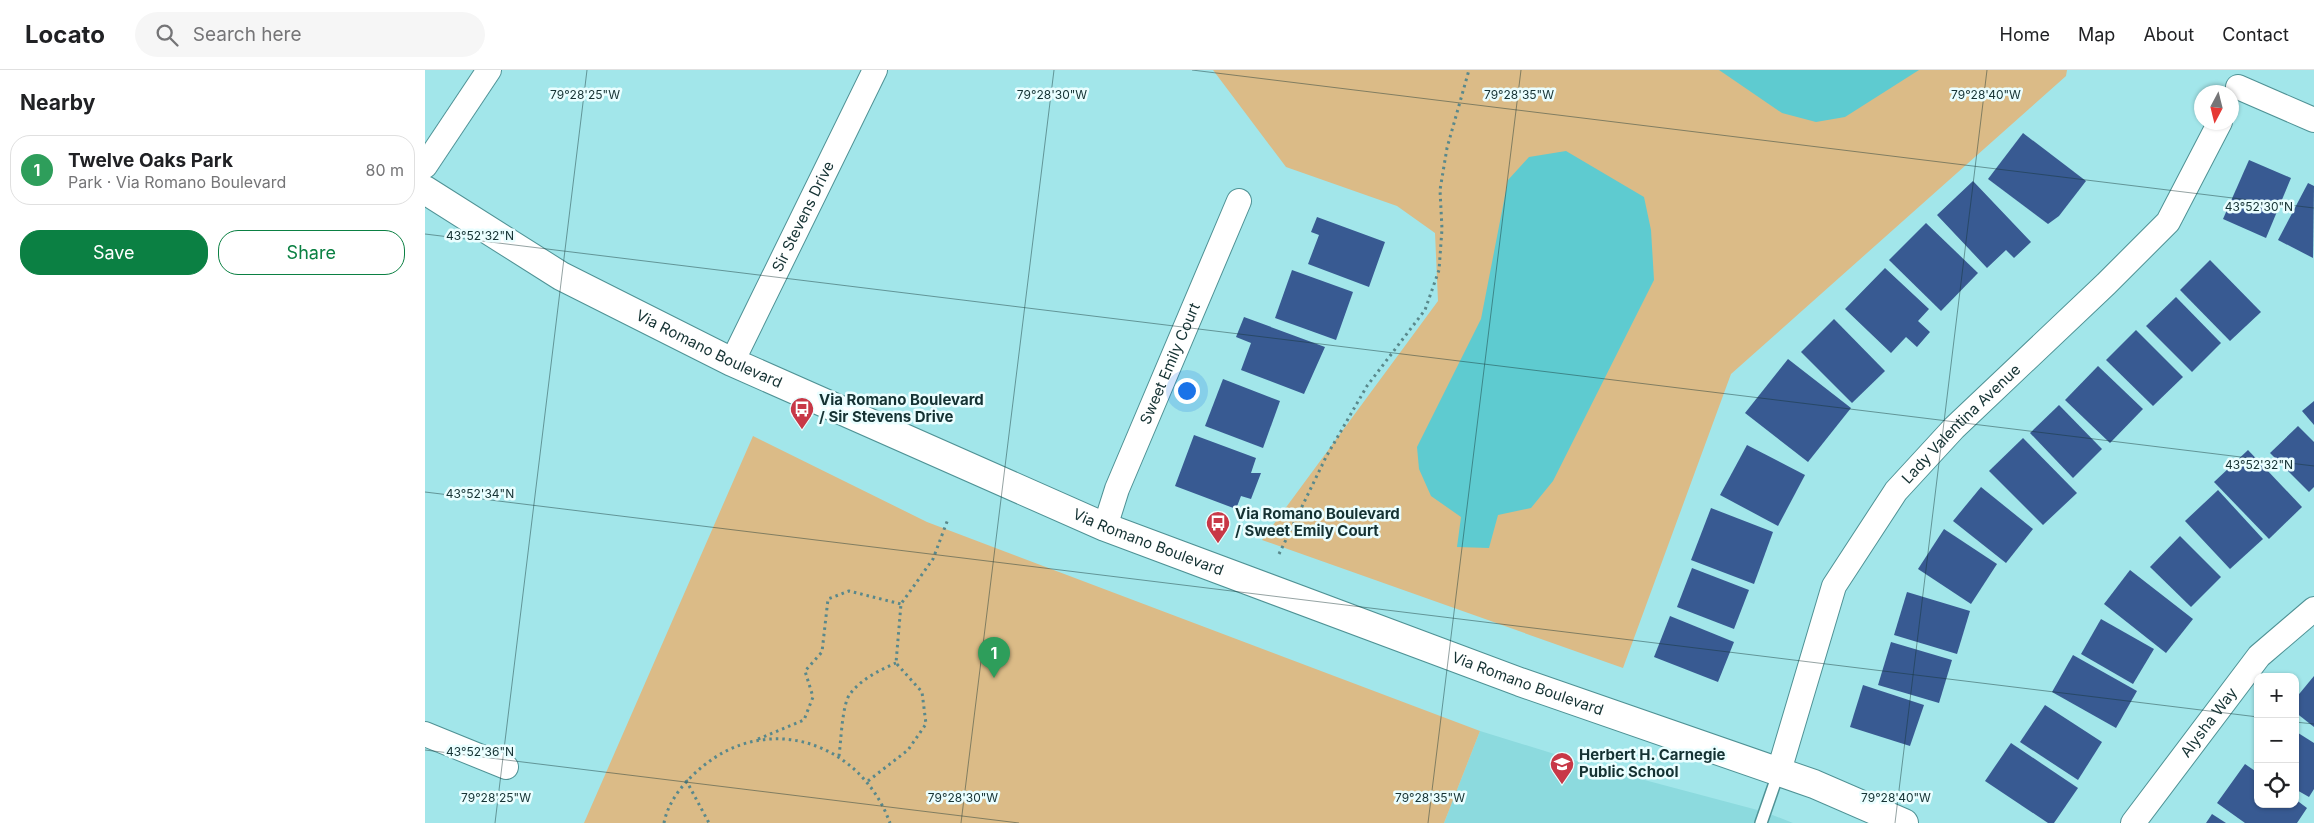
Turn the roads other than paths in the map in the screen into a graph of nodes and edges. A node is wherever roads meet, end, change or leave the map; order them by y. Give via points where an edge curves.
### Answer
1 (489, 70) edge
2 (875, 70) edge
3 (2239, 86) edge
4 (2314, 120) edge
5 (2216, 130) edge
6 (425, 166) edge
7 (425, 190) edge
8 (1239, 201) dead end
9 (732, 362) junction
10 (1105, 527) junction
11 (2314, 609) edge
12 (425, 734) edge
13 (506, 767) dead end
14 (1779, 771) junction
15 (1761, 823) edge
16 (1904, 823) edge
17 (2133, 823) edge

1 - 6 street
2 - 9 street, Sir Stevens Drive
3 - 4 street
5 - 14 street, Lady Valentina Avenue via 2168,222 1954,428 1896,491 1834,586
7 - 9 street, Via Romano Boulevard via 561,276
8 - 10 street, Sweet Emily Court via 1117,489
9 - 10 street, Via Romano Boulevard
10 - 14 street, Via Romano Boulevard via 1520,682
11 - 17 street, Alysha Way via 2259,656
12 - 13 street
14 - 15 lane
14 - 16 street, Via Romano Boulevard

